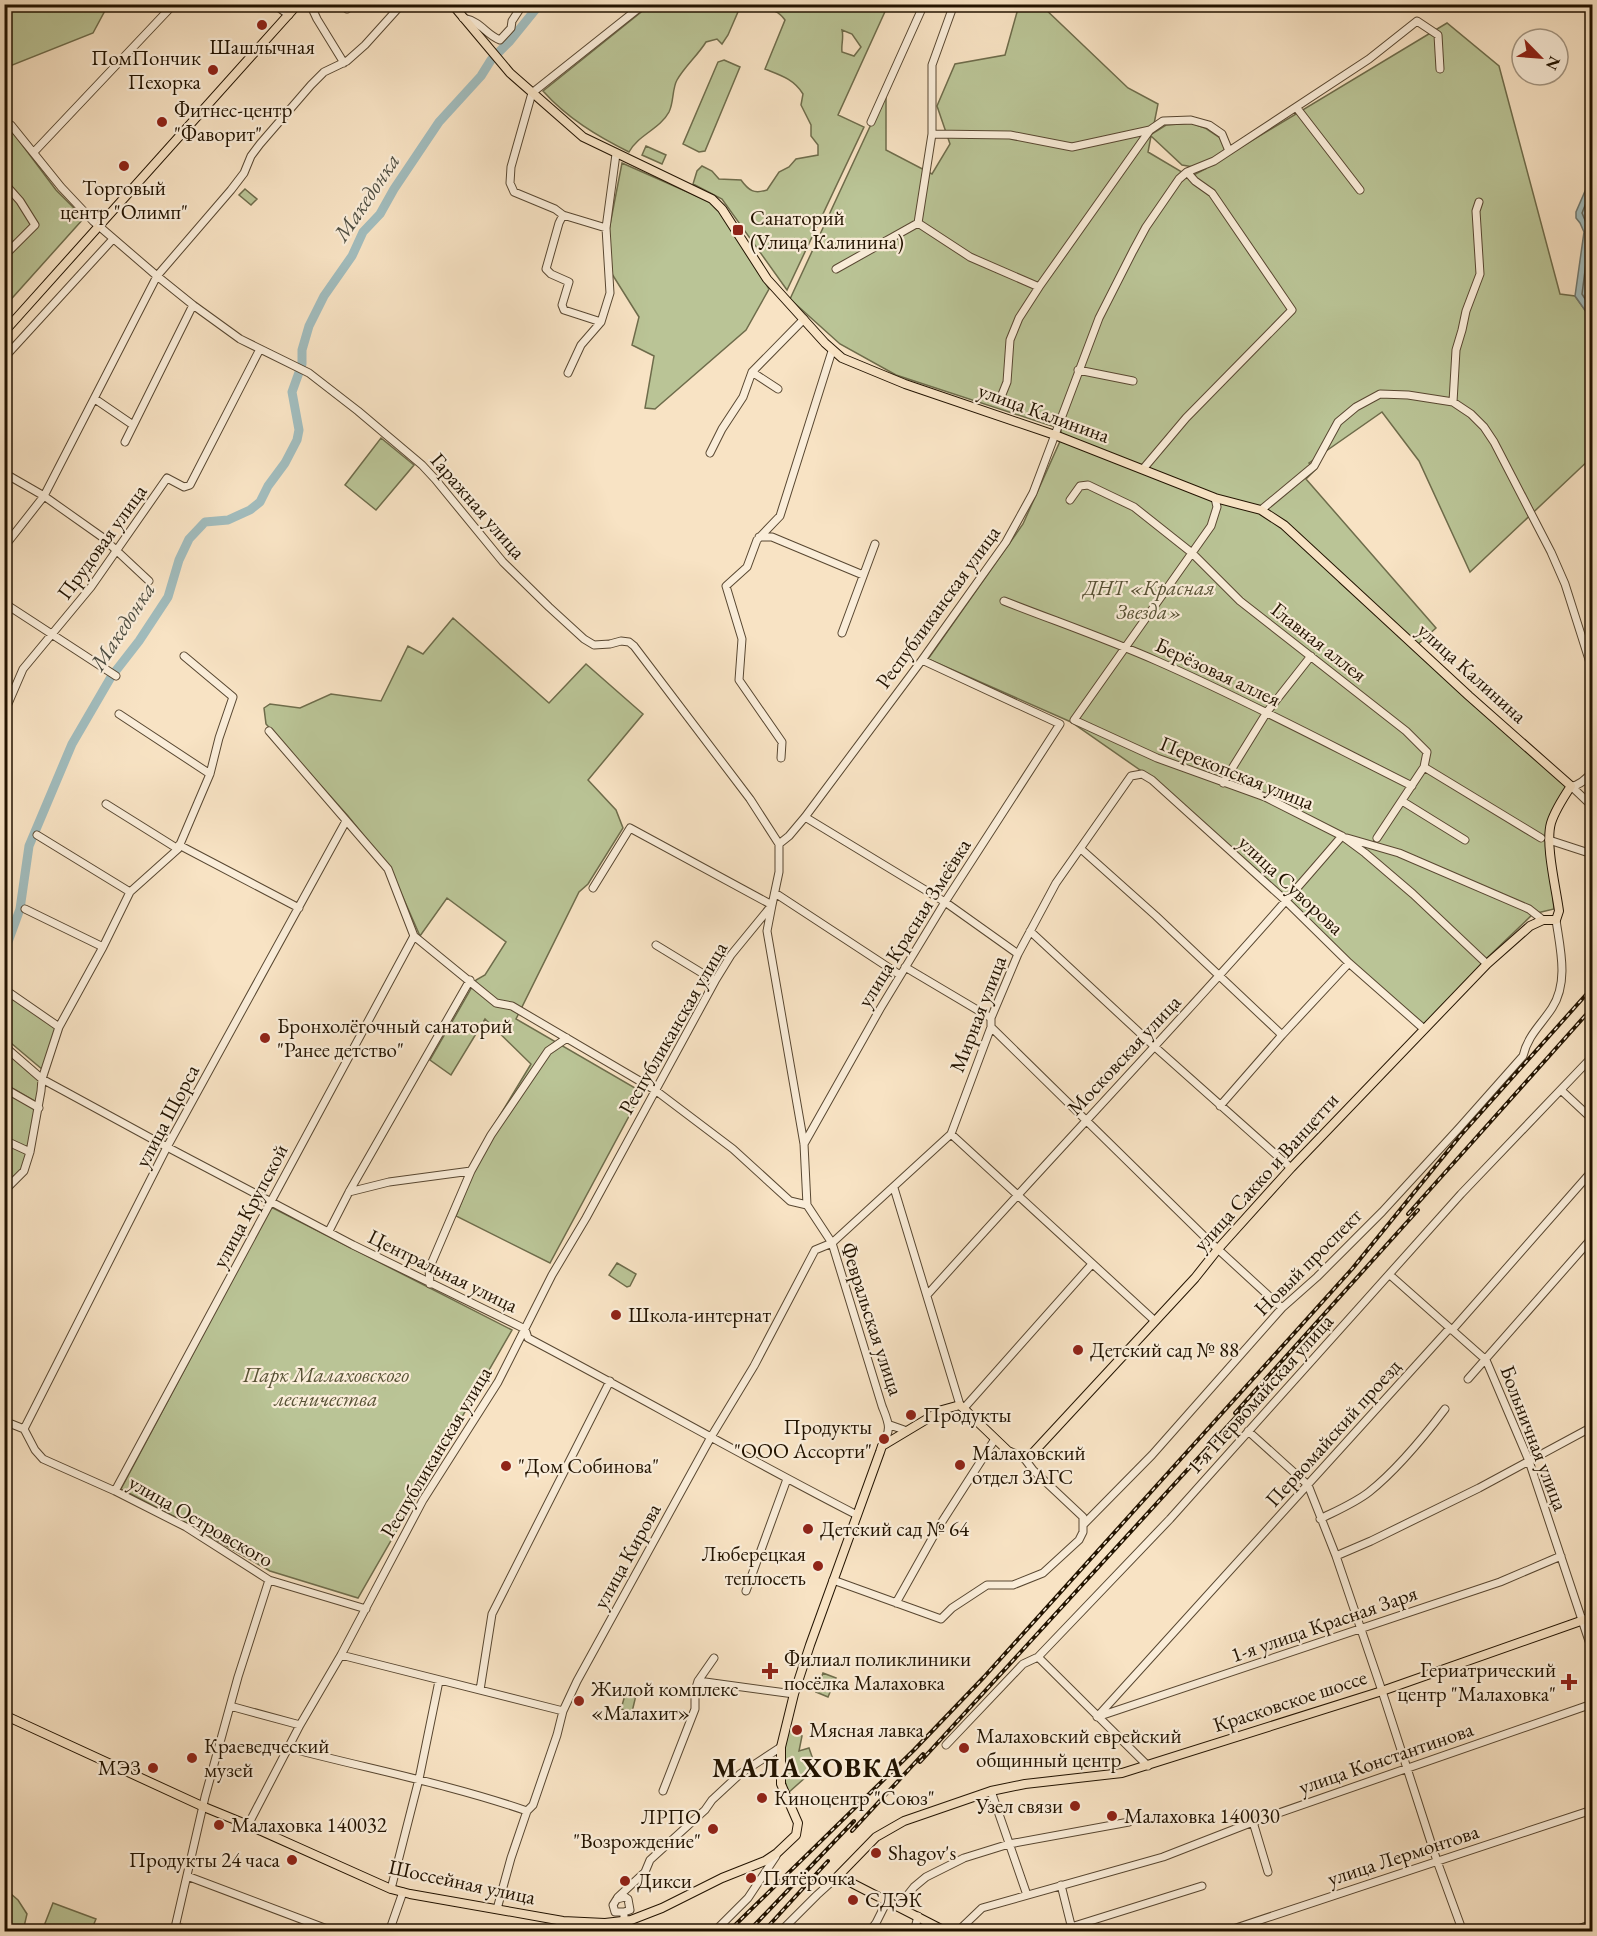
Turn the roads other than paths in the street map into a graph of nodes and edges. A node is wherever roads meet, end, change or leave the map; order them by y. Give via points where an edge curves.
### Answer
1 (174, 4) edge
2 (274, 4) edge
3 (298, 4) edge
4 (310, 4) edge
5 (402, 4) edge
6 (452, 4) edge
7 (523, 4) edge
8 (644, 4) edge
9 (924, 4) edge
10 (954, 4) edge
11 (290, 15) junction
12 (463, 18) junction
13 (344, 63) junction
14 (1440, 69) dead end
15 (532, 93) junction
16 (1296, 107) junction
17 (871, 122) dead end
18 (4, 125) edge
19 (1150, 130) junction
20 (932, 134) junction
21 (1229, 151) junction
22 (34, 152) junction
23 (616, 154) junction
24 (1187, 172) junction
25 (4, 183) edge
26 (1360, 190) dead end
27 (1479, 202) dead end
28 (563, 215) junction
29 (918, 223) junction
30 (99, 227) junction
31 (606, 228) junction
32 (113, 239) junction
33 (4, 256) edge
34 (836, 268) dead end
35 (157, 276) junction
36 (1039, 287) junction
37 (193, 305) junction
38 (804, 319) junction
39 (601, 322) junction
40 (4, 332) edge
41 (260, 349) junction
42 (832, 351) junction
43 (4, 358) edge
44 (1078, 370) junction
45 (752, 372) junction
46 (568, 373) dead end
47 (1133, 381) dead end
48 (778, 389) dead end
49 (1001, 397) dead end
50 (95, 399) junction
51 (1453, 402) junction
52 (134, 425) junction
53 (1055, 435) junction
54 (125, 442) dead end
55 (710, 453) dead end
56 (1143, 469) junction
57 (4, 473) edge
58 (45, 496) junction
59 (1215, 498) junction
60 (1071, 500) dead end
61 (1261, 510) junction
62 (759, 537) junction
63 (875, 544) dead end
64 (4, 546) edge
65 (118, 551) junction
66 (1192, 553) junction
67 (863, 575) junction
68 (149, 581) dead end
69 (1004, 601) dead end
70 (4, 603) edge
71 (842, 633) dead end
72 (51, 634) junction
73 (1125, 648) junction
74 (184, 656) dead end
75 (1311, 657) junction
76 (922, 660) junction
77 (1593, 669) edge
78 (113, 674) dead end
79 (1267, 712) junction
80 (4, 713) edge
81 (119, 714) dead end
82 (269, 731) dead end
83 (781, 758) dead end
84 (1424, 767) junction
85 (1593, 772) edge
86 (210, 774) junction
87 (1131, 776) joint
88 (1223, 783) junction
89 (1412, 786) junction
90 (1571, 786) junction
91 (1402, 801) junction
92 (106, 804) dead end
93 (1593, 806) edge
94 (805, 817) junction
95 (346, 821) junction
96 (38, 835) dead end
97 (1342, 836) junction
98 (1377, 837) dead end
99 (1545, 839) junction
100 (1464, 840) dead end
101 (779, 843) junction
102 (179, 847) junction
103 (1081, 849) junction
104 (1593, 854) edge
105 (593, 888) dead end
106 (130, 892) junction
107 (775, 893) junction
108 (1287, 901) junction
109 (945, 902) junction
110 (772, 905) junction
111 (299, 908) junction
112 (25, 909) dead end
113 (1543, 920) junction
114 (1556, 920) junction
115 (1030, 931) junction
116 (414, 936) junction
117 (656, 945) dead end
118 (103, 947) junction
119 (1018, 954) junction
120 (1350, 963) junction
121 (1487, 964) junction
122 (906, 967) junction
123 (900, 975) junction
124 (1219, 975) junction
125 (470, 980) junction
126 (716, 981) junction
127 (4, 989) edge
128 (991, 1018) junction
129 (59, 1027) junction
130 (991, 1027) junction
131 (1424, 1029) junction
132 (1282, 1035) junction
133 (567, 1038) junction
134 (4, 1046) edge
135 (1155, 1047) junction
136 (1593, 1057) edge
137 (42, 1078) junction
138 (4, 1088) edge
139 (655, 1090) junction
140 (1562, 1091) junction
141 (1220, 1106) junction
142 (39, 1107) junction
143 (1593, 1119) edge
144 (1085, 1121) junction
145 (951, 1134) junction
146 (4, 1140) edge
147 (804, 1144) junction
148 (167, 1147) junction
149 (30, 1152) junction
150 (1291, 1168) junction
151 (471, 1171) junction
152 (1593, 1171) edge
153 (894, 1188) junction
154 (4, 1191) edge
155 (349, 1192) junction
156 (1017, 1194) junction
157 (271, 1203) junction
158 (807, 1205) junction
159 (329, 1231) junction
160 (1593, 1238) edge
161 (832, 1243) junction
162 (1218, 1249) junction
163 (1092, 1264) junction
164 (1390, 1275) junction
165 (430, 1284) junction
166 (928, 1294) junction
167 (1282, 1308) junction
168 (1155, 1321) junction
169 (525, 1329) junction
170 (1453, 1329) junction
171 (1486, 1360) junction
172 (1468, 1379) dead end
173 (610, 1381) junction
174 (963, 1406) junction
175 (1445, 1409) dead end
176 (4, 1420) edge
177 (890, 1425) junction
178 (1593, 1427) edge
179 (24, 1430) junction
180 (907, 1431) junction
181 (1248, 1431) junction
182 (711, 1437) junction
183 (994, 1439) junction
184 (882, 1446) junction
185 (1024, 1458) junction
186 (1529, 1461) junction
187 (788, 1479) junction
188 (1308, 1485) junction
189 (115, 1491) junction
190 (857, 1515) junction
191 (1320, 1519) junction
192 (1083, 1525) junction
193 (1336, 1556) junction
194 (1561, 1556) junction
195 (269, 1580) junction
196 (833, 1580) junction
197 (746, 1591) dead end
198 (896, 1602) junction
199 (366, 1609) junction
200 (1593, 1617) edge
201 (1582, 1621) junction
202 (1361, 1629) junction
203 (1593, 1650) edge
204 (341, 1655) junction
205 (1038, 1658) junction
206 (714, 1659) dead end
207 (439, 1681) junction
208 (698, 1681) junction
209 (480, 1690) junction
210 (1382, 1691) junction
211 (794, 1694) junction
212 (1593, 1704) edge
213 (230, 1706) junction
214 (563, 1711) junction
215 (4, 1715) edge
216 (1097, 1717) junction
217 (300, 1725) junction
218 (946, 1745) dead end
219 (781, 1747) junction
220 (290, 1748) junction
221 (1148, 1766) junction
222 (1407, 1767) junction
223 (419, 1779) junction
224 (663, 1791) dead end
225 (991, 1791) junction
226 (204, 1807) junction
227 (1593, 1810) edge
228 (527, 1811) junction
229 (1129, 1821) dead end
230 (1253, 1822) junction
231 (248, 1825) junction
232 (1009, 1844) junction
233 (777, 1853) junction
234 (1437, 1861) junction
235 (1268, 1872) dead end
236 (187, 1876) junction
237 (838, 1876) junction
238 (1061, 1885) junction
239 (1202, 1886) dead end
240 (391, 1889) junction
241 (403, 1892) junction
242 (1027, 1894) junction
243 (617, 1899) junction
244 (887, 1901) junction
245 (898, 1907) junction
246 (498, 1909) junction
247 (918, 1916) junction
248 (624, 1917) junction
249 (1593, 1924) edge
250 (605, 1927) edge
251 (175, 1929) edge
252 (1072, 1929) edge
253 (190, 1932) edge
254 (335, 1932) edge
255 (389, 1932) edge
256 (714, 1932) edge
257 (780, 1932) edge
258 (869, 1932) edge
259 (914, 1932) edge
260 (947, 1932) edge
261 (957, 1932) edge
262 (1224, 1932) edge
263 (1463, 1932) edge
264 (1570, 1932) edge

1 - 22 street
2 - 11 street
3 - 11 main road
4 - 13 street
5 - 13 street
6 - 12 main road, улица Калинина
7 - 12 street via 500,40 481,25
8 - 15 street
9 - 17 street
10 - 20 street via 932,65
11 - 30 main road
12 - 15 main road, улица Калинина
13 - 35 street via 324,72 311,85 260,144 231,190
14 - 16 street via 1438,35 1417,21 1370,59
15 - 23 main road, улица Калинина via 583,137
15 - 28 street via 510,183 514,192
16 - 21 street
16 - 26 street
18 - 22 street, Гаражная улица via 11,125
19 - 20 street via 1072,147 1010,135
19 - 21 street via 1163,121 1191,120 1222,134
19 - 36 street
20 - 29 street
21 - 24 street
22 - 30 street, Гаражная улица
23 - 31 street
23 - 38 main road, улица Калинина via 712,200 722,209 767,279
24 - 44 street, Республиканская улица via 1146,227 1099,318
24 - 56 street via 1212,193 1292,310 1186,418
25 - 33 street via 35,225
27 - 51 street via 1480,274 1456,350
28 - 31 street
28 - 39 street via 546,269 569,282 564,310
29 - 34 street
29 - 36 street via 970,257
30 - 32 street, Гаражная улица
30 - 40 main road
31 - 39 street via 610,293
32 - 35 street, Гаражная улица
32 - 43 street
35 - 37 street, Гаражная улица
35 - 50 street
36 - 49 street via 1010,340 1007,382
37 - 41 street, Гаражная улица
37 - 52 street
38 - 42 main road, улица Калинина
38 - 45 street
39 - 46 street via 581,345
41 - 65 street, Прудовая улица via 190,485 184,487 167,477
41 - 101 street, Гаражная улица via 301,368 422,465 503,562 584,639 594,645 621,641 634,646
42 - 53 main road, улица Калинина via 905,384
42 - 62 street via 780,516
44 - 47 street
44 - 53 street, Республиканская улица
45 - 48 street
45 - 55 street via 743,397
50 - 52 street
50 - 58 street
51 - 61 street via 1380,394 1356,407 1338,422 1314,466
51 - 77 street via 1471,414 1494,442 1556,563
52 - 54 street
53 - 56 main road, улица Калинина
53 - 76 street, Республиканская улица via 1019,521
56 - 59 main road, улица Калинина
57 - 58 street
58 - 64 street
58 - 65 street
59 - 61 main road, улица Калинина
59 - 66 street via 1215,517
60 - 66 street, Главная аллея via 1080,486 1088,485 1134,507
61 - 90 main road, улица Калинина via 1310,547
62 - 67 street via 772,537
62 - 83 street via 747,567 726,586 742,639 739,680 782,742
63 - 67 street
65 - 68 street
65 - 72 street, Прудовая улица
66 - 73 street
66 - 75 street, Главная аллея via 1240,601
67 - 71 street
69 - 73 street, Берёзовая аллея
70 - 72 street
72 - 78 street
72 - 80 street, Прудовая улица via 23,669
73 - 79 street, Берёзовая аллея
73 - 88 street, Перекопская улица via 1074,720
74 - 86 street via 233,697
75 - 79 street
75 - 84 street, Главная аллея via 1406,731 1427,752
76 - 94 street, Республиканская улица
76 - 109 street, улица Красная Змеёвка via 1060,724
79 - 88 street
79 - 89 street, Берёзовая аллея
81 - 86 street
82 - 95 street
84 - 89 street
84 - 99 street
85 - 90 street
86 - 102 street
87 - 103 street, Мирная улица
87 - 108 street, улица Суворова via 1142,774 1152,780
88 - 97 street, Перекопская улица via 1265,797
89 - 91 street
90 - 93 street, улица Калинина
90 - 99 main road
91 - 98 street
91 - 100 street
92 - 102 street
94 - 101 street, Республиканская улица
94 - 109 street
95 - 111 street, улица Щорса
95 - 116 street via 388,869
96 - 106 street
97 - 108 street, Московская улица
97 - 113 street via 1399,853 1529,909
97 - 121 street, Перекопская улица via 1413,894
99 - 104 street
99 - 114 main road via 1558,911
101 - 107 street, Республиканская улица
102 - 106 street
102 - 111 street
103 - 115 street, Мирная улица via 1056,883
103 - 124 street
105 - 110 street via 630,828
106 - 118 street
107 - 110 street, Республиканская улица
107 - 123 street
108 - 120 street, улица Суворова
108 - 124 street, Московская улица
109 - 119 street
109 - 122 street, улица Красная Змеёвка
110 - 126 street, Республиканская улица via 731,955
110 - 147 street via 767,931
111 - 148 street, улица Щорса
112 - 118 street
113 - 114 main road
113 - 121 main road, улица Сакко и Ванцетти
114 - 167 street, Новый проспект via 1562,966 1560,991 1526,1042 1523,1056 1382,1212
115 - 119 street, Мирная улица
115 - 135 street
116 - 125 street
116 - 157 street, улица Крупской
117 - 126 street
118 - 129 street
119 - 128 street, Мирная улица
120 - 131 street, улица Суворова
120 - 132 street
121 - 131 main road, улица Сакко и Ванцетти
122 - 123 street, улица Красная Змеёвка
122 - 128 street
123 - 147 street, улица Красная Змеёвка
124 - 132 street
124 - 135 street, Московская улица
125 - 133 street via 496,1002 512,1006
125 - 155 street
126 - 139 street, Республиканская улица
127 - 129 street
128 - 130 street, Мирная улица
129 - 137 street
130 - 144 street
130 - 145 street, Мирная улица
131 - 150 main road, улица Сакко и Ванцетти
132 - 141 street
133 - 139 street
133 - 151 street via 548,1051
134 - 137 street, Центральная улица
135 - 141 street
135 - 144 street, Московская улица
136 - 140 street, 1-я Первомайская улица
137 - 142 street
137 - 148 street, Центральная улица
138 - 142 street
139 - 158 street via 733,1149 790,1201
139 - 169 street, Республиканская улица
140 - 143 street
140 - 164 street, 1-я Первомайская улица via 1461,1194
141 - 150 street
142 - 149 street
144 - 156 street, Московская улица
144 - 162 street
145 - 153 street, Мирная улица
145 - 156 street
146 - 149 street
147 - 158 street
148 - 157 street, Центральная улица
148 - 179 street, улица Щорса
149 - 154 street via 24,1171
150 - 162 main road, улица Сакко и Ванцетти
151 - 155 street via 389,1182
151 - 165 street via 429,1269
152 - 170 street, Первомайский проезд
153 - 161 street, Мирная улица
153 - 166 street
155 - 159 street
156 - 163 street
156 - 166 street, Московская улица
157 - 159 street, Центральная улица
157 - 189 street, улица Крупской
158 - 161 street, Февральская улица
159 - 165 street, Центральная улица
160 - 171 street
161 - 177 street, Февральская улица
161 - 182 street, улица Кирова via 815,1250 754,1366
162 - 167 street
162 - 168 main road, улица Сакко и Ванцетти
163 - 168 street
163 - 174 street
164 - 170 street, Больничная улица
164 - 181 street, 1-я Первомайская улица
165 - 169 street, Центральная улица
166 - 174 street
167 - 192 street, Новый проспект via 1152,1455
168 - 185 main road, улица Сакко и Ванцетти via 1039,1448
169 - 173 street, Центральная улица via 528,1338
169 - 199 street, Республиканская улица via 498,1382 423,1500
170 - 171 street, Больничная улица
170 - 188 street, Первомайский проезд
171 - 172 street
171 - 186 street, Больничная улица
173 - 182 street, Центральная улица
173 - 209 street via 492,1614
174 - 180 main road via 942,1410
174 - 183 main road
175 - 191 street via 1428,1432 1368,1493
176 - 179 street
177 - 180 street, Февральская улица
177 - 184 street, Февральская улица
178 - 186 street
179 - 189 street, улица Островского via 43,1459
180 - 184 main road
181 - 188 street
181 - 205 street, 1-я Первомайская улица
182 - 187 street, Центральная улица
182 - 214 street, улица Кирова
183 - 185 main road
183 - 198 street
184 - 190 main road
185 - 192 street via 1083,1517
186 - 193 street
186 - 194 street, Больничная улица
187 - 190 street, Центральная улица
187 - 197 street
188 - 191 street
188 - 216 street, Первомайский проезд
189 - 195 street, улица Островского via 186,1527
190 - 196 main road
191 - 193 street
192 - 198 street, Новый проспект via 1079,1540 1043,1574 1013,1585 987,1585 941,1619
193 - 202 street
194 - 201 street, Больничная улица
194 - 202 street, 1-я улица Красная Заря via 1500,1582
195 - 199 street, улица Островского
195 - 213 street
196 - 198 street
196 - 211 main road
199 - 204 street, Республиканская улица
200 - 201 main road, Красковское шоссе
201 - 203 street, Больничная улица
201 - 210 main road, Красковское шоссе
202 - 210 street
202 - 216 street, 1-я улица Красная Заря
204 - 207 street
204 - 217 street, Республиканская улица
205 - 216 street
205 - 218 street, 1-я Первомайская улица via 1023,1664
206 - 208 street
207 - 209 street
207 - 223 street
208 - 211 street
208 - 224 street via 695,1709
209 - 214 street
210 - 221 main road, Красковское шоссе
210 - 222 street
211 - 219 main road
212 - 222 street, улица Константинова
213 - 217 street
213 - 226 street
214 - 228 street, улица Кирова
215 - 226 main road, Шоссейная улица
216 - 221 street
217 - 220 street, Республиканская улица
219 - 233 main road, Шоссейная улица via 781,1784 799,1827
219 - 243 street via 740,1774 650,1860 645,1872
220 - 223 street
220 - 231 street, Республиканская улица
221 - 225 main road, Красковское шоссе
222 - 230 street, улица Константинова
222 - 234 street
223 - 228 street
223 - 240 street
225 - 232 street
225 - 237 main road, Красковское шоссе via 889,1828
226 - 231 main road, Шоссейная улица
226 - 236 street
227 - 234 street, улица Лермонтова
228 - 246 street, улица Кирова
229 - 232 street
230 - 235 street
230 - 238 street, улица Константинова via 1163,1857
231 - 240 main road, Шоссейная улица
232 - 242 street
232 - 245 street via 964,1858 926,1877
233 - 248 main road, Шоссейная улица via 662,1908
233 - 256 street via 748,1898
234 - 262 street, улица Лермонтова
234 - 263 street
236 - 251 street
236 - 254 street
237 - 244 main road
237 - 257 street
238 - 242 street, улица Константинова
238 - 252 street
239 - 252 street
240 - 241 main road, Шоссейная улица
241 - 246 main road, Шоссейная улица
241 - 255 street
242 - 261 street, улица Константинова via 982,1908
243 - 248 street via 613,1910
243 - 248 street via 628,1899 630,1910
244 - 245 main road
244 - 258 street
245 - 247 main road
246 - 250 main road, Шоссейная улица
247 - 259 street
247 - 260 main road
248 - 250 main road, Шоссейная улица
249 - 264 street
251 - 253 street

